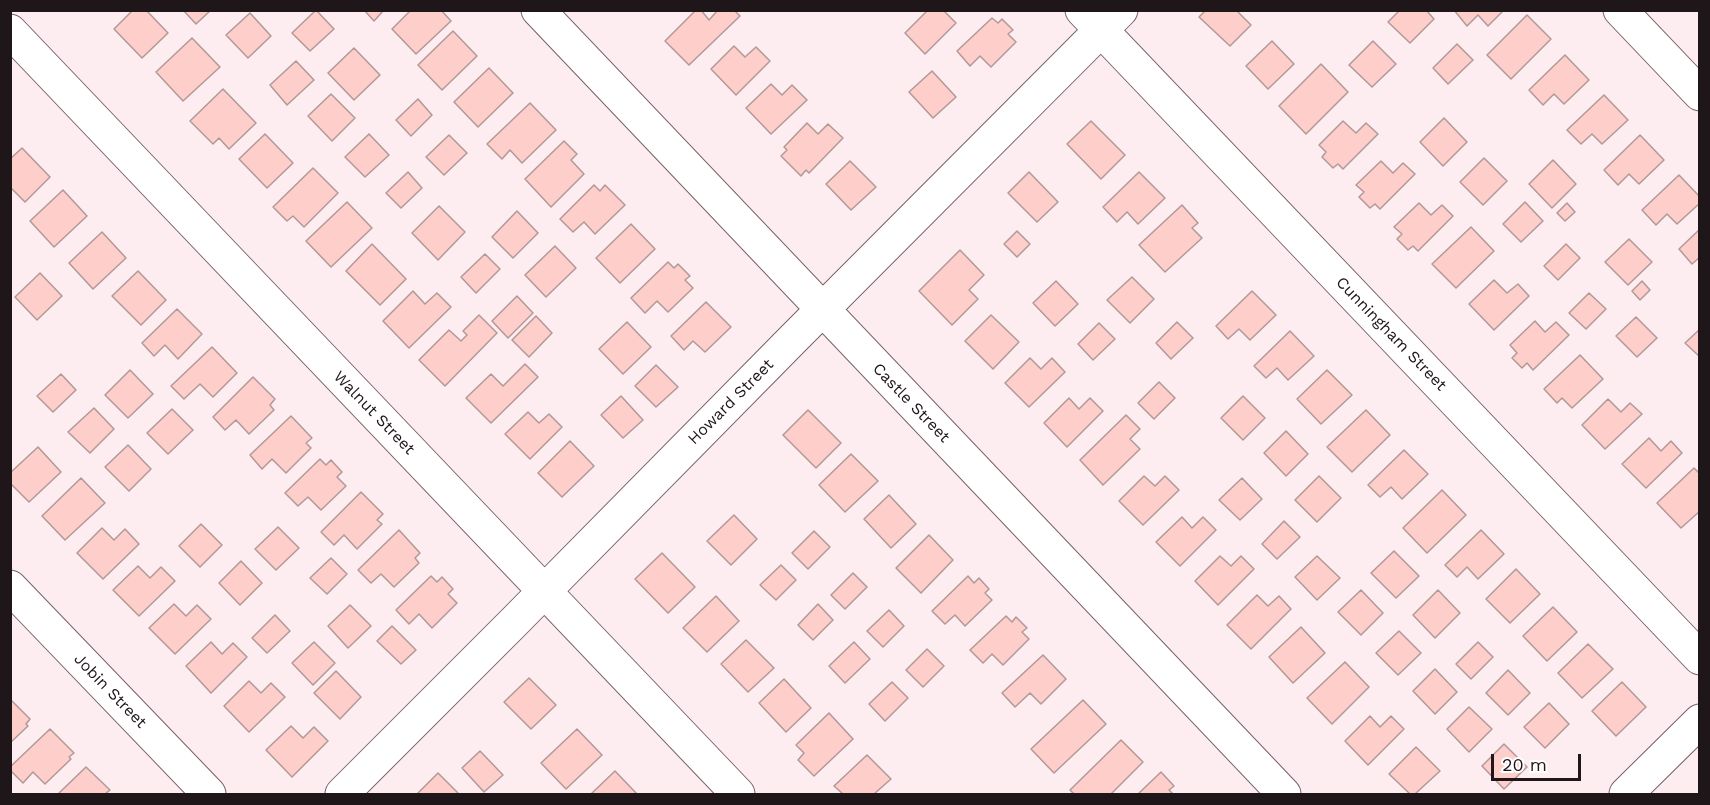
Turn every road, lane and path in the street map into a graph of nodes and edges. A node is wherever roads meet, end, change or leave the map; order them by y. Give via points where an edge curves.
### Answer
1 (538, 10) edge
2 (1620, 10) edge
3 (1102, 17) edge
4 (10, 31) edge
5 (1700, 94) edge
6 (822, 310) junction
7 (10, 587) edge
8 (544, 591) junction
9 (1700, 658) edge
10 (1700, 721) edge
11 (209, 795) edge
12 (342, 795) edge
13 (738, 795) edge
14 (1284, 795) edge
15 (1626, 795) edge

1 - 6 street, Castle Street
2 - 5 street
3 - 6 street, Howard Street
3 - 9 street, Cunningham Street
4 - 8 street, Walnut Street
6 - 8 street, Howard Street
6 - 14 street, Castle Street
7 - 11 street, Jobin Street
8 - 12 street, Howard Street
8 - 13 street, Walnut Street
10 - 15 street

